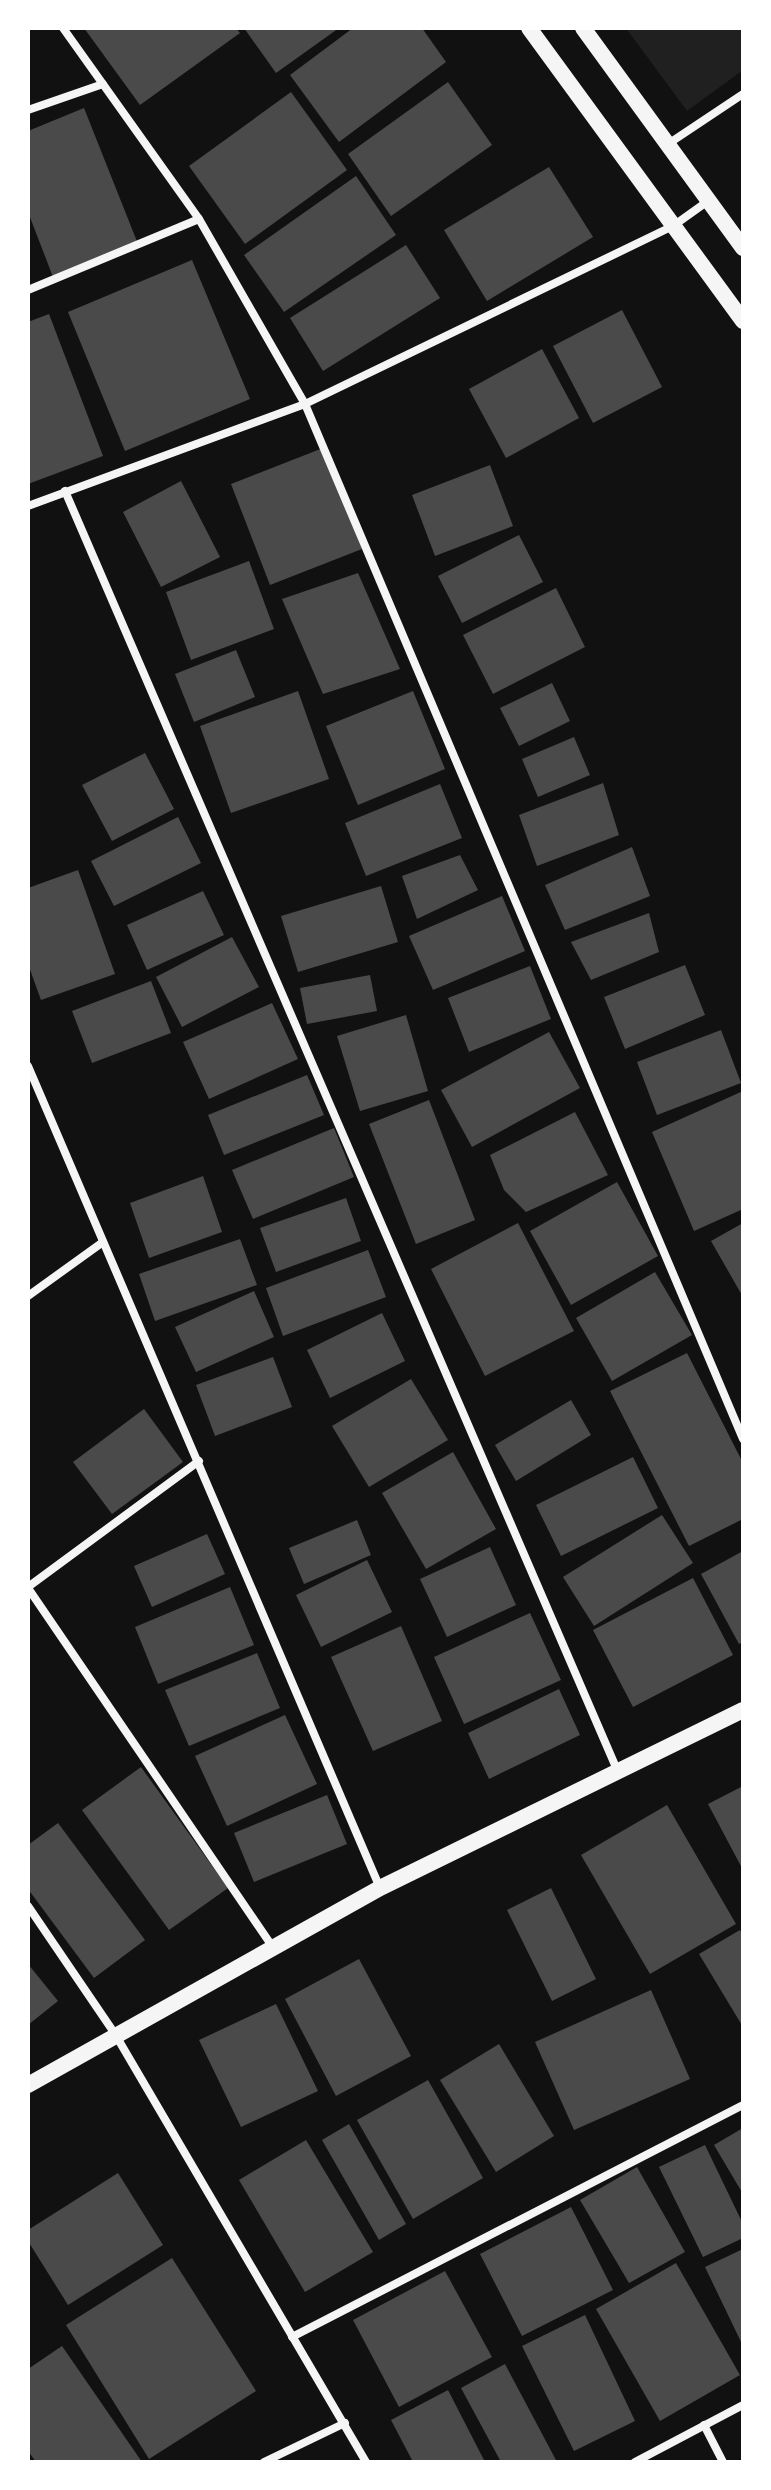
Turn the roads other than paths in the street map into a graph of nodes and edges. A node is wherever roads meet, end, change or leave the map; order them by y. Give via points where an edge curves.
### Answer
1 (63, 28) edge
2 (529, 28) edge
3 (583, 28) edge
4 (103, 84) junction
5 (743, 94) edge
6 (28, 110) edge
7 (668, 144) junction
8 (708, 200) junction
9 (199, 219) junction
10 (673, 226) junction
11 (743, 248) edge
12 (28, 290) edge
13 (743, 321) edge
14 (305, 404) junction
15 (65, 491) junction
16 (28, 506) edge
17 (28, 1066) edge
18 (103, 1242) junction
19 (28, 1296) edge
20 (743, 1439) edge
21 (199, 1461) junction
22 (28, 1588) edge
23 (743, 1710) edge
24 (618, 1773) junction
25 (380, 1888) junction
26 (28, 1906) edge
27 (272, 1946) junction
28 (115, 2034) junction
29 (28, 2085) edge
30 (743, 2105) edge
31 (292, 2337) junction
32 (743, 2405) edge
33 (345, 2423) junction
34 (704, 2425) junction
35 (264, 2462) edge
36 (366, 2462) edge
37 (635, 2462) edge
38 (723, 2462) edge

1 - 4 street
2 - 10 main road
3 - 7 main road
4 - 6 street
4 - 9 street
5 - 7 street
7 - 8 main road
8 - 10 street
8 - 11 main road
9 - 12 street
9 - 14 street
10 - 13 main road
10 - 14 street
14 - 15 street
14 - 20 street
15 - 16 street
15 - 24 street
17 - 18 street
18 - 19 street
18 - 21 street
21 - 22 street
21 - 25 street
22 - 27 street
23 - 24 main road
24 - 25 main road
25 - 27 main road
26 - 28 street
27 - 28 main road
28 - 29 main road
28 - 31 street
30 - 31 street
31 - 33 street
32 - 34 street
33 - 35 street
33 - 36 street
34 - 37 street
34 - 38 street

